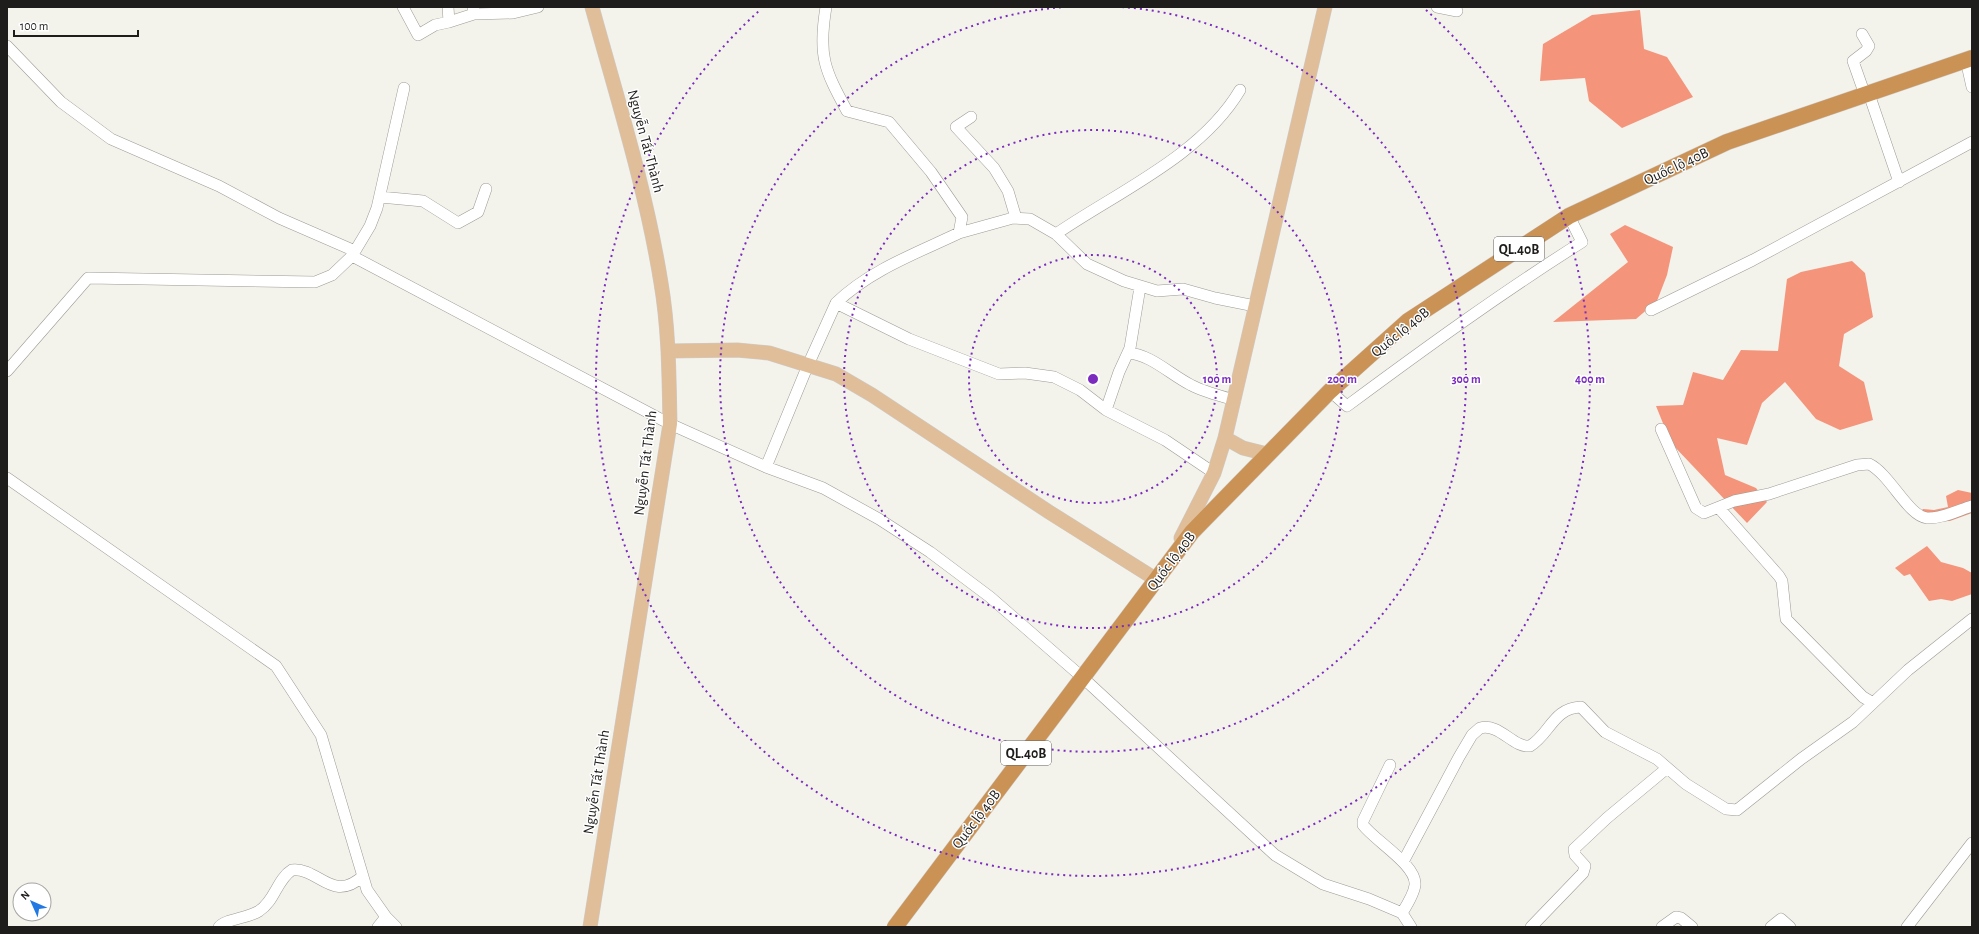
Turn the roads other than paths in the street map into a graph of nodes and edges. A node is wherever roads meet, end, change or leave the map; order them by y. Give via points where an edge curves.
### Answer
1 (403, 7) edge
2 (448, 7) edge
3 (538, 7) edge
4 (592, 7) edge
5 (826, 7) edge
6 (1325, 7) edge
7 (1437, 7) edge
8 (474, 11) edge
9 (1457, 11) dead end
10 (449, 22) junction
11 (1862, 34) dead end
12 (7, 46) edge
13 (1969, 59) edge
14 (1972, 87) edge
15 (404, 88) dead end
16 (1240, 90) dead end
17 (1867, 94) junction
18 (971, 117) dead end
19 (1972, 142) edge
20 (1899, 182) junction
21 (486, 189) dead end
22 (380, 197) junction
23 (1569, 216) junction
24 (1016, 218) junction
25 (960, 233) junction
26 (1056, 234) junction
27 (354, 254) junction
28 (1140, 287) junction
29 (836, 304) junction
30 (1255, 306) junction
31 (1651, 310) dead end
32 (669, 351) junction
33 (1128, 353) junction
34 (808, 365) junction
35 (7, 371) edge
36 (1330, 391) junction
37 (1234, 400) junction
38 (1106, 410) junction
39 (670, 424) junction
40 (1660, 430) dead end
41 (1225, 438) junction
42 (1267, 454) junction
43 (766, 467) junction
44 (1214, 472) junction
45 (7, 478) edge
46 (1972, 506) edge
47 (1719, 508) junction
48 (1157, 580) junction
49 (1972, 619) edge
50 (1082, 677) junction
51 (1873, 703) junction
52 (1390, 765) dead end
53 (1666, 768) junction
54 (1972, 843) edge
55 (1403, 862) junction
56 (363, 876) junction
57 (1402, 913) junction
58 (386, 918) junction
59 (218, 927) edge
60 (378, 927) edge
61 (396, 927) edge
62 (590, 927) edge
63 (895, 927) edge
64 (1411, 927) edge
65 (1531, 927) edge
66 (1662, 927) edge
67 (1692, 927) edge
68 (1771, 927) edge
69 (1790, 927) edge
70 (1907, 927) edge

1 - 10 street via 418,35 436,25
2 - 10 street
3 - 8 street via 513,13
4 - 32 main road, Nguyễn Tất Thành via 646,209 661,283
5 - 25 street via 822,48 825,66 847,111 889,122 896,128 962,217
6 - 30 main road
7 - 9 street
8 - 10 street
11 - 17 street via 1869,46 1853,61
12 - 27 street via 61,102 111,139 219,186
13 - 14 street
13 - 17 highway, Quốc lộ 40B / QL.40B
15 - 22 street
16 - 26 street via 1224,114 1192,144 1123,193
17 - 20 street
17 - 23 highway, Quốc lộ 40B / QL.40B via 1727,142
18 - 24 street via 956,127 994,168 1008,191
19 - 20 street
20 - 31 street via 1721,277
21 - 22 street via 478,212 458,223 423,201
22 - 27 street via 370,226
23 - 36 highway, Quốc lộ 40B / QL.40B via 1408,321
23 - 36 street via 1582,242 1453,328 1347,406
24 - 25 street
24 - 26 street via 1030,219
25 - 29 street via 883,270 845,295
26 - 28 street via 1087,264
27 - 35 street via 332,275 316,282 88,278
27 - 39 street
28 - 30 street via 1157,291 1183,289
28 - 33 street
29 - 34 street
29 - 38 street via 909,339 999,374 1025,373 1054,377 1080,390
30 - 37 main road
32 - 34 main road via 737,350 769,353
32 - 39 main road, Nguyễn Tất Thành
33 - 37 street via 1143,356 1192,386
33 - 38 street
34 - 43 street
34 - 48 main road via 836,374 872,395
36 - 42 highway, Quốc lộ 40B / QL.40B
37 - 41 main road
38 - 44 street via 1165,440
39 - 43 street
39 - 62 main road, Nguyễn Tất Thành
40 - 47 street via 1696,508 1704,513
41 - 42 main road via 1243,448
41 - 44 main road
42 - 48 highway, Quốc lộ 40B / QL.40B via 1192,532
43 - 50 street via 823,488 878,518 930,552 990,597
44 - 48 main road via 1193,518
45 - 56 street via 276,666 321,735
46 - 47 street via 1928,518 1918,515 1881,471 1869,464 1858,465 1768,494 1734,501
47 - 51 street via 1779,576 1782,581 1786,619 1863,697
48 - 50 highway, Quốc lộ 40B / QL.40B
49 - 51 street via 1908,670
50 - 57 street via 1275,855 1323,884
50 - 63 highway, Quốc lộ 40B / QL.40B
51 - 53 street via 1868,711 1801,759 1737,810 1726,809
52 - 55 street via 1363,825
53 - 55 street via 1657,759 1605,732 1581,707 1567,709 1560,714 1530,746 1524,746 1491,728 1480,728 1472,735 1459,757
53 - 65 street via 1574,849 1575,855 1584,866 1584,873
54 - 70 street
55 - 57 street via 1412,873 1415,884
56 - 58 street via 367,890
56 - 59 street via 356,882 341,886 330,884 300,870 292,870 264,908
57 - 64 street
58 - 60 street
58 - 61 street
66 - 67 street via 1676,917
68 - 69 street via 1781,919

